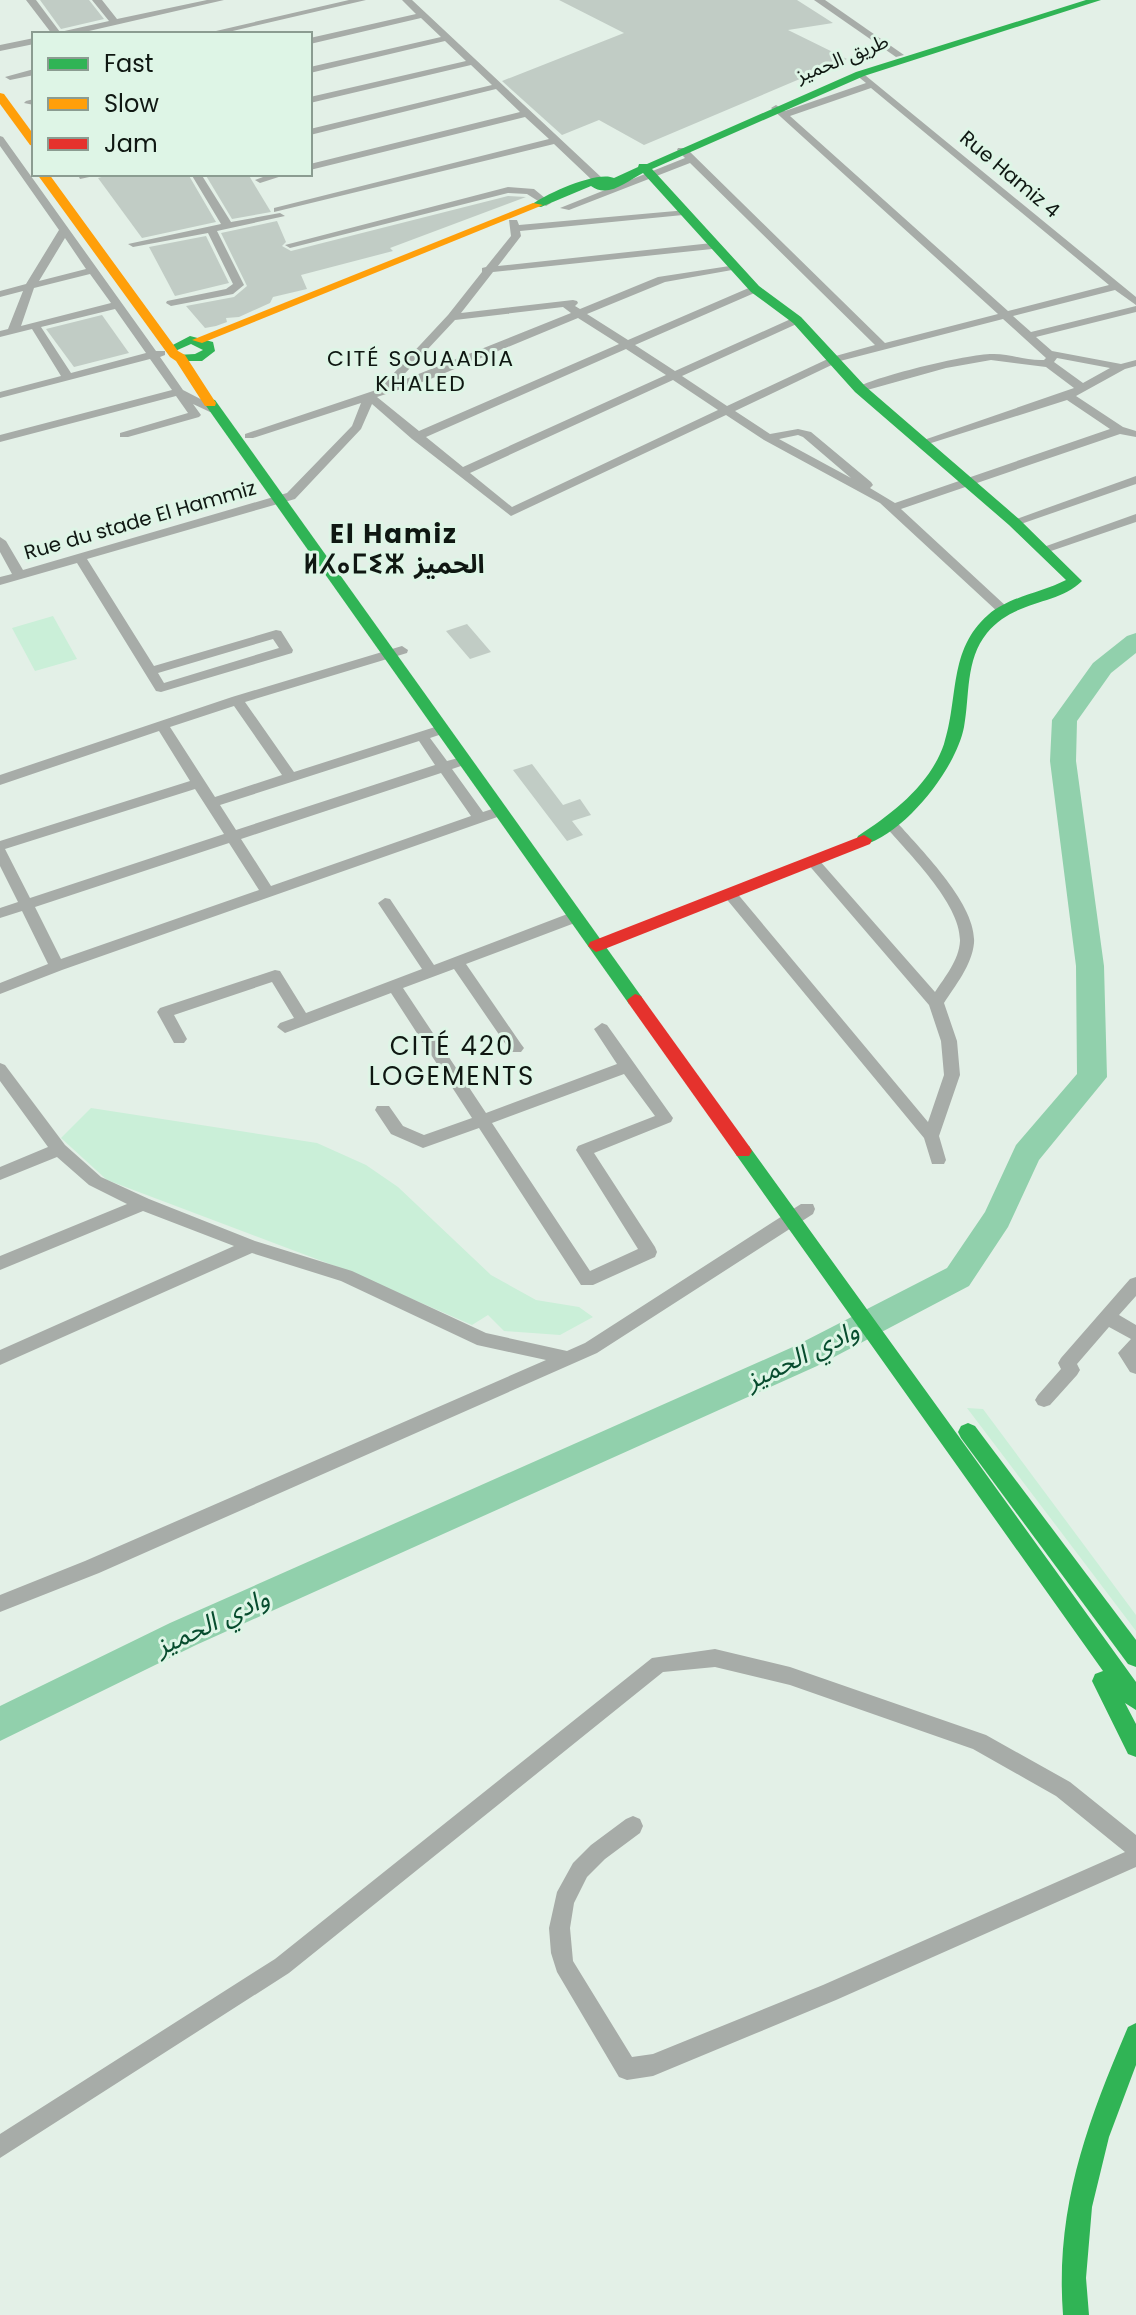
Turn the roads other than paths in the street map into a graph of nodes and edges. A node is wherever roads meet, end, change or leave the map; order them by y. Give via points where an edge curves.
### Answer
1 (31, 0) edge
2 (97, 0) edge
3 (162, 0) edge
4 (219, 0) edge
5 (361, 0) edge
6 (407, 0) edge
7 (819, 0) edge
8 (1082, 0) edge
9 (1096, 0) edge
10 (172, 10) junction
11 (422, 15) junction
12 (115, 23) junction
13 (58, 32) edge
14 (70, 32) edge
15 (217, 32) edge
16 (447, 38) junction
17 (32, 41) edge
18 (312, 41) edge
19 (0, 48) edge
20 (899, 55) junction
21 (472, 62) junction
22 (312, 70) edge
23 (32, 72) edge
24 (10, 77) dead end
25 (866, 79) junction
26 (499, 86) junction
27 (0, 96) edge
28 (312, 100) edge
29 (780, 112) junction
30 (528, 113) junction
31 (0, 116) edge
32 (312, 132) edge
33 (0, 139) edge
34 (32, 140) edge
35 (554, 141) junction
36 (686, 155) junction
37 (32, 159) edge
38 (312, 167) edge
39 (646, 170) junction
40 (45, 176) edge
41 (58, 176) edge
42 (89, 176) edge
43 (197, 176) edge
44 (275, 176) edge
45 (84, 177) dead end
46 (260, 180) dead end
47 (601, 182) junction
48 (557, 205) junction
49 (683, 212) junction
50 (574, 222) junction
51 (227, 225) junction
52 (514, 225) junction
53 (211, 229) junction
54 (64, 230) junction
55 (133, 244) dead end
56 (290, 245) dead end
57 (712, 246) junction
58 (732, 267) junction
59 (93, 270) junction
60 (486, 270) junction
61 (30, 286) junction
62 (1117, 286) junction
63 (755, 289) junction
64 (0, 294) edge
65 (610, 299) junction
66 (1136, 302) edge
67 (171, 303) dead end
68 (565, 304) junction
69 (117, 305) junction
70 (1136, 309) edge
71 (497, 312) junction
72 (579, 313) junction
73 (1009, 316) junction
74 (452, 317) junction
75 (797, 320) junction
76 (35, 326) junction
77 (13, 331) junction
78 (0, 334) edge
79 (1031, 335) junction
80 (433, 337) junction
81 (629, 345) junction
82 (883, 347) junction
83 (192, 348) junction
84 (152, 354) junction
85 (1049, 358) junction
86 (836, 359) junction
87 (1136, 363) edge
88 (1121, 367) junction
89 (67, 376) junction
90 (676, 376) junction
91 (860, 389) junction
92 (1083, 389) junction
93 (383, 391) junction
94 (179, 392) junction
95 (0, 395) edge
96 (369, 396) junction
97 (1068, 396) junction
98 (214, 410) junction
99 (728, 410) junction
100 (1119, 430) junction
101 (1136, 434) edge
102 (124, 435) dead end
103 (249, 436) junction
104 (416, 437) junction
105 (768, 438) junction
106 (0, 439) edge
107 (924, 442) junction
108 (462, 472) junction
109 (1136, 480) edge
110 (969, 482) junction
111 (285, 498) junction
112 (888, 504) junction
113 (1136, 518) edge
114 (1014, 522) junction
115 (0, 541) edge
116 (1044, 549) junction
117 (80, 558) junction
118 (19, 575) junction
119 (0, 581) edge
120 (1003, 610) junction
121 (395, 652) junction
122 (150, 671) junction
123 (237, 700) junction
124 (162, 725) junction
125 (431, 733) junction
126 (462, 761) junction
127 (443, 767) junction
128 (291, 778) junction
129 (0, 780) edge
130 (198, 783) junction
131 (210, 803) junction
132 (498, 812) junction
133 (480, 818) junction
134 (890, 823) junction
135 (232, 836) junction
136 (0, 846) edge
137 (0, 852) edge
138 (814, 863) junction
139 (268, 892) junction
140 (731, 896) junction
141 (385, 903) dead end
142 (27, 904) junction
143 (0, 913) edge
144 (575, 917) junction
145 (603, 944) junction
146 (457, 962) junction
147 (57, 966) junction
148 (431, 972) junction
149 (394, 986) junction
150 (0, 989) edge
151 (936, 1003) junction
152 (303, 1020) junction
153 (285, 1027) dead end
154 (602, 1029) dead end
155 (179, 1039) dead end
156 (516, 1048) dead end
157 (627, 1067) junction
158 (0, 1069) edge
159 (6, 1088) edge
160 (383, 1110) dead end
161 (483, 1122) junction
162 (931, 1136) junction
163 (59, 1149) junction
164 (938, 1160) dead end
165 (0, 1174) edge
166 (143, 1204) junction
167 (807, 1209) junction
168 (789, 1219) junction
169 (251, 1246) junction
170 (0, 1263) edge
171 (1136, 1284) edge
172 (1107, 1317) junction
173 (1136, 1334) edge
174 (1136, 1345) edge
175 (565, 1357) junction
176 (0, 1358) edge
177 (1136, 1367) edge
178 (1044, 1400) dead end
179 (1047, 1577) junction
180 (2, 1600) edge
181 (1136, 1657) edge
182 (1136, 1700) edge
183 (1136, 1747) edge
184 (633, 1826) dead end
185 (1136, 1848) edge
186 (1136, 1857) edge
187 (1136, 2035) edge
188 (0, 2147) edge
189 (1076, 2315) edge

1 - 13 street
2 - 12 street
3 - 10 street
4 - 10 street
5 - 15 street
6 - 11 street
7 - 20 street
8 - 20 main road, طريق الحميز
9 - 25 main road, طريق الحميز
10 - 12 street
11 - 16 street
11 - 18 street
12 - 14 street
16 - 21 street
16 - 22 street
17 - 19 street
20 - 47 main road, طريق الحميز
21 - 26 street
21 - 28 street
23 - 24 street
25 - 29 main road, طريق الحميز
25 - 62 street, Rue Hamiz 4
26 - 30 street
26 - 32 street
27 - 34 main road
29 - 36 main road, طريق الحميز
29 - 73 street
30 - 35 street
30 - 38 street
31 - 37 main road
33 - 54 street
35 - 47 street
35 - 51 street
36 - 39 main road, طريق الحميز
36 - 82 street
39 - 47 main road, طريق الحميز
39 - 48 street
39 - 49 main road
40 - 83 main road
41 - 83 main road
42 - 45 street
43 - 51 street
44 - 46 street
47 - 48 main road, طريق الحميز
48 - 50 street
48 - 52 main road, طريق الحميز
48 - 56 street via 530,191 508,190
48 - 83 main road, طريق الحميز via 385,266
49 - 50 street
49 - 57 main road
50 - 52 street
51 - 53 street
52 - 60 street via 516,236
52 - 83 main road, طريق الحميز
53 - 55 street
53 - 67 street via 239,285 229,292
54 - 59 street
54 - 61 street
57 - 58 main road
57 - 60 street
58 - 63 main road
58 - 65 street via 662,279
59 - 61 street
59 - 69 street
60 - 74 street
61 - 64 street
61 - 77 street
62 - 66 street, Rue Hamiz 4
62 - 73 street
63 - 75 main road
63 - 81 street
65 - 68 street
65 - 72 street
68 - 71 street
68 - 72 street
69 - 76 street
69 - 84 street
70 - 79 street
71 - 74 street
71 - 80 street
72 - 81 street
72 - 93 street
73 - 79 street
73 - 82 street
74 - 80 street
75 - 86 main road
75 - 90 street
76 - 77 street
76 - 89 street
77 - 78 street
79 - 85 street
80 - 93 street
81 - 90 street
81 - 104 street
82 - 86 street
83 - 84 street
83 - 98 main road
83 - 103 main road via 214,391
84 - 89 street
84 - 94 street
85 - 88 street
85 - 91 street via 981,358
85 - 92 street
86 - 91 main road
86 - 99 street
87 - 88 street
88 - 92 street
89 - 95 street
90 - 99 street
90 - 108 street
91 - 107 main road
92 - 97 street
93 - 96 street
94 - 98 street
94 - 102 street via 195,415
94 - 106 street
96 - 103 street
96 - 104 street
96 - 111 street via 357,427
97 - 100 street
97 - 107 street
98 - 111 main road
99 - 105 street
99 - 108 street via 511,512
100 - 101 street
100 - 110 street
103 - 111 main road
104 - 108 street
105 - 112 street
105 - 112 street via 798,432 815,438
107 - 110 main road
109 - 114 street
110 - 112 street
110 - 114 main road
111 - 117 street, Rue du stade El Hammiz
111 - 121 main road
112 - 120 street
113 - 116 street
114 - 116 main road
115 - 118 street
116 - 120 main road via 1075,581
117 - 118 street, Rue du stade El Hammiz
117 - 122 street
118 - 119 street, Rue du stade El Hammiz
120 - 134 main road via 986,626 960,676 955,735 947,755 914,801
121 - 123 street
121 - 125 main road
121 - 145 main road
122 - 122 street via 276,634 287,650 161,688
123 - 124 street
123 - 128 street
124 - 129 street
124 - 130 street
125 - 126 main road
125 - 127 street
125 - 128 street
126 - 127 street
126 - 132 main road
127 - 133 street
127 - 135 street
128 - 131 street
130 - 131 street
130 - 136 street
131 - 135 street
132 - 133 street
132 - 144 main road
133 - 139 street
134 - 138 main road via 854,847
134 - 151 street via 960,910 968,939 961,962
135 - 139 street
135 - 142 street
137 - 142 street
138 - 140 main road
138 - 151 street
139 - 147 street
140 - 145 main road
140 - 162 street
141 - 148 street
142 - 143 street
142 - 147 street
144 - 145 main road
144 - 146 street
145 - 167 main road
145 - 168 main road
146 - 148 street
146 - 156 street
147 - 150 street
148 - 149 street
149 - 152 street
149 - 161 street
151 - 162 street via 949,1041 952,1075
152 - 153 street
152 - 155 street via 275,975 165,1012
154 - 157 street
157 - 161 street
157 - 161 street via 665,1118 584,1150 649,1252 587,1280
158 - 159 street
159 - 163 street
160 - 161 street via 397,1130 423,1142
162 - 164 street
163 - 165 street
163 - 166 street via 95,1181
166 - 169 street
166 - 170 street
167 - 168 street
167 - 181 main road
168 - 175 street via 591,1348
168 - 179 main road
169 - 175 street via 346,1276 483,1340
169 - 176 street
171 - 172 street
172 - 173 street
172 - 178 street via 1067,1363 1071,1370
174 - 177 street via 1127,1353
175 - 180 street
179 - 182 main road
179 - 183 main road
184 - 186 street via 581,1868 559,1923 564,1965 627,2069 653,2065 829,1993
185 - 188 street via 1063,1789 979,1742 790,1676 715,1658 659,1664 282,1966
187 - 189 main road via 1112,2093 1075,2223 1071,2296

